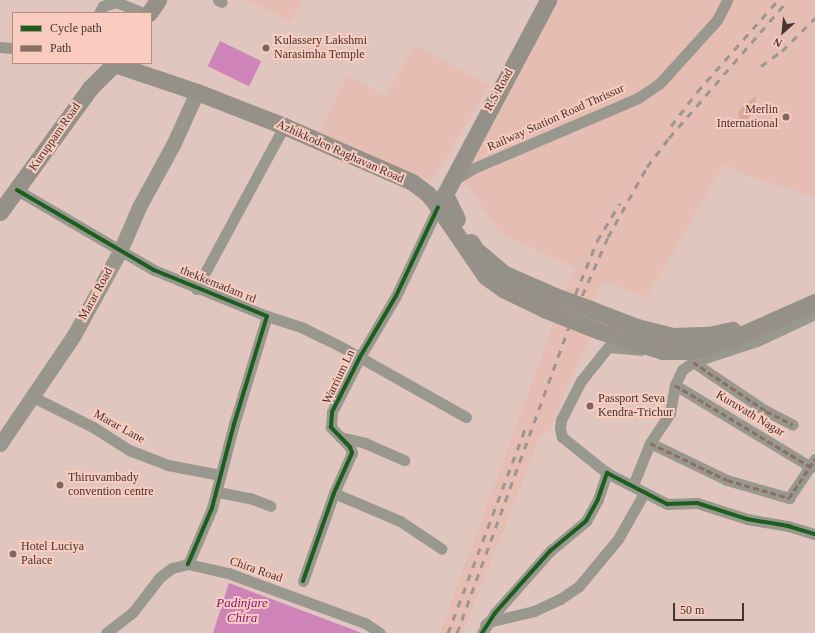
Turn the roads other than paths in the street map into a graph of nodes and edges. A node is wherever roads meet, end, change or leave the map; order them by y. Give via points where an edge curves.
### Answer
1 (158, 0) edge
2 (548, 0) edge
3 (727, 0) edge
4 (100, 12) edge
5 (141, 12) edge
6 (149, 12) edge
7 (0, 47) edge
8 (12, 48) edge
9 (112, 64) edge
10 (197, 92) junction
11 (284, 126) junction
12 (412, 182) junction
13 (17, 190) junction
14 (445, 194) junction
15 (0, 212) edge
16 (120, 251) junction
17 (196, 289) junction
18 (815, 302) edge
19 (550, 303) junction
20 (815, 314) edge
21 (268, 316) junction
22 (769, 322) junction
23 (663, 352) junction
24 (360, 357) junction
25 (693, 362) junction
26 (675, 385) junction
27 (33, 397) junction
28 (466, 417) dead end
29 (793, 425) dead end
30 (338, 437) junction
31 (650, 443) junction
32 (0, 444) edge
33 (404, 460) dead end
34 (813, 463) edge
35 (607, 473) junction
36 (220, 475) junction
37 (633, 485) junction
38 (218, 492) junction
39 (334, 493) junction
40 (644, 493) junction
41 (271, 506) dead end
42 (815, 534) edge
43 (442, 549) dead end
44 (188, 564) junction
45 (303, 581) dead end
46 (488, 622) junction
47 (106, 633) edge
48 (380, 633) edge
49 (480, 633) edge

1 - 6 main road
2 - 14 main road, R.S Road
3 - 14 street, Railway Station Road Thrissur via 717,20 659,84 638,98 474,168
4 - 5 street via 103,6 116,2
7 - 8 street
9 - 10 main road, Azhikkoden Raghavan Road
9 - 13 main road, Kuruppam Road via 90,88
10 - 11 main road, Azhikkoden Raghavan Road
10 - 16 street, Marar Road via 173,145 139,207
11 - 12 main road, Azhikkoden Raghavan Road
11 - 17 street
12 - 14 main road, Azhikkoden Raghavan Road via 428,194
12 - 14 main road via 429,188 441,188
13 - 15 main road, Kuruppam Road
13 - 16 street, thekkemadam rd
14 - 19 main road, Azhikkoden Raghavan Road via 485,276 503,289
14 - 24 street, Warrium Ln via 396,296
16 - 17 street, thekkemadam rd
16 - 27 street, Marar Road via 74,335
17 - 21 street, thekkemadam rd
18 - 22 main road
19 - 22 main road, bridge via 590,309 637,327 674,336 708,335
19 - 23 main road, bridge via 599,331
20 - 25 street via 757,341
21 - 24 street via 303,328
21 - 36 street, thekkemadam rd
22 - 23 main road via 710,347 692,351
23 - 35 street via 608,347 581,381 561,420 562,437
24 - 28 street
24 - 30 street, Warrium Ln via 330,420
25 - 26 street via 682,370
25 - 29 street via 766,411
26 - 31 street via 670,413
26 - 34 street, Kuruvath Nagar
27 - 32 street, Marar Road
27 - 36 street, Marar Lane via 129,450 168,465
30 - 33 street via 365,443
30 - 39 street, Warrium Ln via 350,447 352,453
31 - 34 street, Kuruvath Nagar via 727,480 789,498
31 - 37 street
35 - 37 street
35 - 46 street via 598,499 586,520 550,551
36 - 38 street, thekkemadam rd
37 - 40 street
38 - 41 street via 250,498
38 - 44 street, thekkemadam rd
39 - 43 street via 400,521
39 - 45 street, Warrium Ln
40 - 42 street via 667,504 697,503 747,519
40 - 46 street via 618,539 579,586 560,599 534,611
44 - 47 street via 172,568 160,577 133,612
44 - 48 street, Chira Road via 228,573 365,623
46 - 49 street

